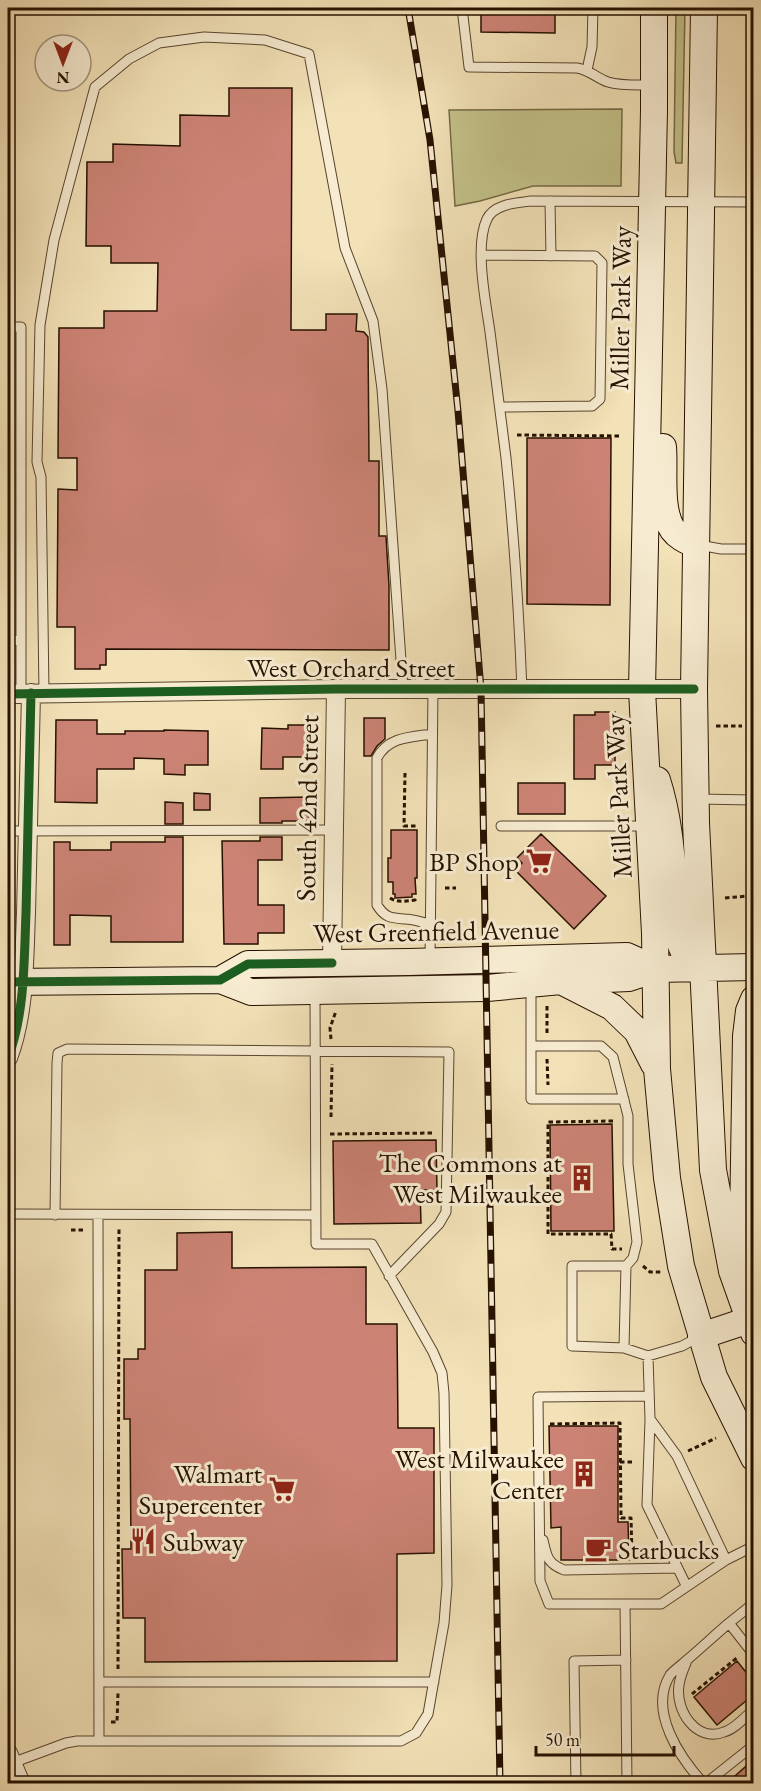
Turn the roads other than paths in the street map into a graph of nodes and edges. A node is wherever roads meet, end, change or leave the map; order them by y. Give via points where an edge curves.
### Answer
1 (462, 8) edge
2 (593, 8) edge
3 (654, 8) edge
4 (704, 8) edge
5 (587, 70) junction
6 (654, 85) junction
7 (550, 201) junction
8 (652, 201) junction
9 (701, 201) junction
10 (753, 202) edge
11 (482, 255) junction
12 (551, 256) junction
13 (8, 327) edge
14 (649, 358) junction
15 (500, 407) junction
16 (696, 545) junction
17 (753, 549) edge
18 (21, 640) junction
19 (8, 641) edge
20 (753, 656) edge
21 (336, 689) junction
22 (403, 689) junction
23 (433, 689) junction
24 (694, 689) junction
25 (522, 690) junction
26 (642, 690) junction
27 (26, 694) edge
28 (753, 703) edge
29 (752, 727) edge
30 (432, 734) junction
31 (646, 747) junction
32 (696, 799) junction
33 (753, 800) edge
34 (501, 826) dead end
35 (649, 826) junction
36 (334, 830) junction
37 (8, 831) edge
38 (29, 831) junction
39 (753, 845) edge
40 (753, 884) edge
41 (429, 924) junction
42 (332, 963) junction
43 (753, 967) edge
44 (703, 968) junction
45 (656, 969) junction
46 (430, 976) junction
47 (220, 980) junction
48 (561, 981) junction
49 (15, 982) edge
50 (531, 985) junction
51 (315, 992) junction
52 (753, 999) edge
53 (531, 1046) junction
54 (315, 1050) junction
55 (8, 1058) edge
56 (657, 1069) junction
57 (624, 1099) junction
58 (8, 1214) edge
59 (56, 1215) junction
60 (98, 1215) junction
61 (316, 1215) junction
62 (626, 1266) junction
63 (389, 1276) junction
64 (751, 1327) edge
65 (701, 1336) junction
66 (624, 1348) junction
67 (648, 1356) junction
68 (649, 1396) junction
69 (651, 1419) junction
70 (753, 1458) edge
71 (539, 1526) junction
72 (753, 1546) edge
73 (726, 1560) junction
74 (677, 1568) junction
75 (686, 1585) junction
76 (753, 1603) edge
77 (625, 1604) junction
78 (729, 1623) junction
79 (749, 1656) edge
80 (626, 1660) junction
81 (687, 1660) junction
82 (99, 1682) junction
83 (434, 1682) junction
84 (753, 1709) edge
85 (99, 1741) junction
86 (753, 1745) edge
87 (10, 1758) edge
88 (710, 1782) edge
89 (21, 1784) edge
90 (576, 1784) edge
91 (627, 1784) edge

1 - 5 lane via 469,67
2 - 5 lane
3 - 6 main road, Miller Park Way
4 - 9 main road
5 - 6 lane via 604,81
6 - 8 main road, Miller Park Way
7 - 8 lane
7 - 11 lane via 493,210 485,224
7 - 12 lane
8 - 9 lane
8 - 14 main road, Miller Park Way
9 - 10 lane
9 - 16 main road
11 - 12 lane
11 - 15 lane
12 - 15 lane via 595,256 602,263 600,399 592,406
13 - 18 lane via 21,327
14 - 16 main road via 661,426 668,520 674,531
14 - 26 main road, Miller Park Way
15 - 25 lane
16 - 17 lane
16 - 24 main road
18 - 19 lane
18 - 27 lane
20 - 28 lane
21 - 22 street, West Orchard Street
21 - 27 street, West Orchard Street
21 - 36 street, South 42nd Street
22 - 23 street, West Orchard Street
22 - 27 lane via 384,413 373,321 345,248 309,54 265,40 204,37 159,43 129,59 95,87 54,240 39,336 37,462 42,477
23 - 25 street, West Orchard Street
23 - 30 lane
24 - 26 street, West Orchard Street
24 - 32 main road
25 - 26 street, West Orchard Street
26 - 31 main road, Miller Park Way
27 - 38 street
28 - 29 lane
29 - 33 lane
30 - 41 lane
30 - 41 lane via 401,738 388,744 377,758 377,905 383,915
31 - 35 main road, Miller Park Way
31 - 44 main road via 666,813 680,942 688,959
32 - 33 lane
32 - 44 main road
33 - 39 lane
34 - 35 lane
35 - 45 main road, Miller Park Way
36 - 38 lane
36 - 42 street, South 42nd Street
37 - 38 lane
38 - 49 street
39 - 40 lane
41 - 46 lane
42 - 46 main road, West Greenfield Avenue
42 - 47 main road, West Greenfield Avenue via 248,964
43 - 44 main road, West Greenfield Avenue
44 - 45 main road, West Greenfield Avenue
44 - 64 main road via 713,1170 732,1271
45 - 46 main road, West Greenfield Avenue via 627,956
45 - 48 main road, West Greenfield Avenue via 629,978
45 - 56 main road, Miller Park Way
46 - 50 main road, West Greenfield Avenue via 487,988
46 - 51 main road, West Greenfield Avenue
47 - 49 main road, West Greenfield Avenue
47 - 51 main road, West Greenfield Avenue via 250,992
48 - 50 main road, West Greenfield Avenue
48 - 56 main road via 618,1013 637,1031
49 - 55 street via 19,1013
50 - 53 lane
51 - 54 lane
52 - 64 main road via 746,1036 742,1224
53 - 57 lane via 601,1046 613,1057
53 - 57 lane via 531,1100
54 - 59 lane via 67,1049 58,1053
54 - 61 lane
54 - 63 lane via 449,1052 446,1212
56 - 65 main road, Miller Park Way via 667,1178 681,1266
57 - 62 lane via 638,1242
58 - 59 lane
59 - 60 lane
60 - 61 lane
60 - 82 lane
61 - 63 lane via 316,1244 372,1244
62 - 66 lane
62 - 66 lane via 572,1266 572,1346
63 - 83 lane via 442,1373 447,1585
64 - 65 main road
65 - 67 lane
65 - 70 main road, Miller Park Way via 714,1377
66 - 67 lane
67 - 68 lane
68 - 69 lane
68 - 71 lane via 537,1397
69 - 73 lane via 677,1456
69 - 74 lane via 647,1505
71 - 74 lane via 548,1559 564,1570
71 - 77 lane via 540,1581 549,1604
72 - 73 lane
73 - 75 lane
74 - 75 lane
75 - 77 lane via 661,1604
76 - 78 lane
77 - 80 lane
78 - 79 lane
78 - 81 lane
80 - 90 lane via 574,1661
80 - 91 lane
81 - 84 lane via 678,1685 679,1705 685,1718 701,1732 727,1732
81 - 88 lane via 670,1675 663,1695 664,1711 670,1736 686,1765
82 - 83 lane
82 - 85 lane
83 - 85 lane via 428,1713 416,1733 401,1741
85 - 87 lane via 66,1743
86 - 88 lane
87 - 89 street

